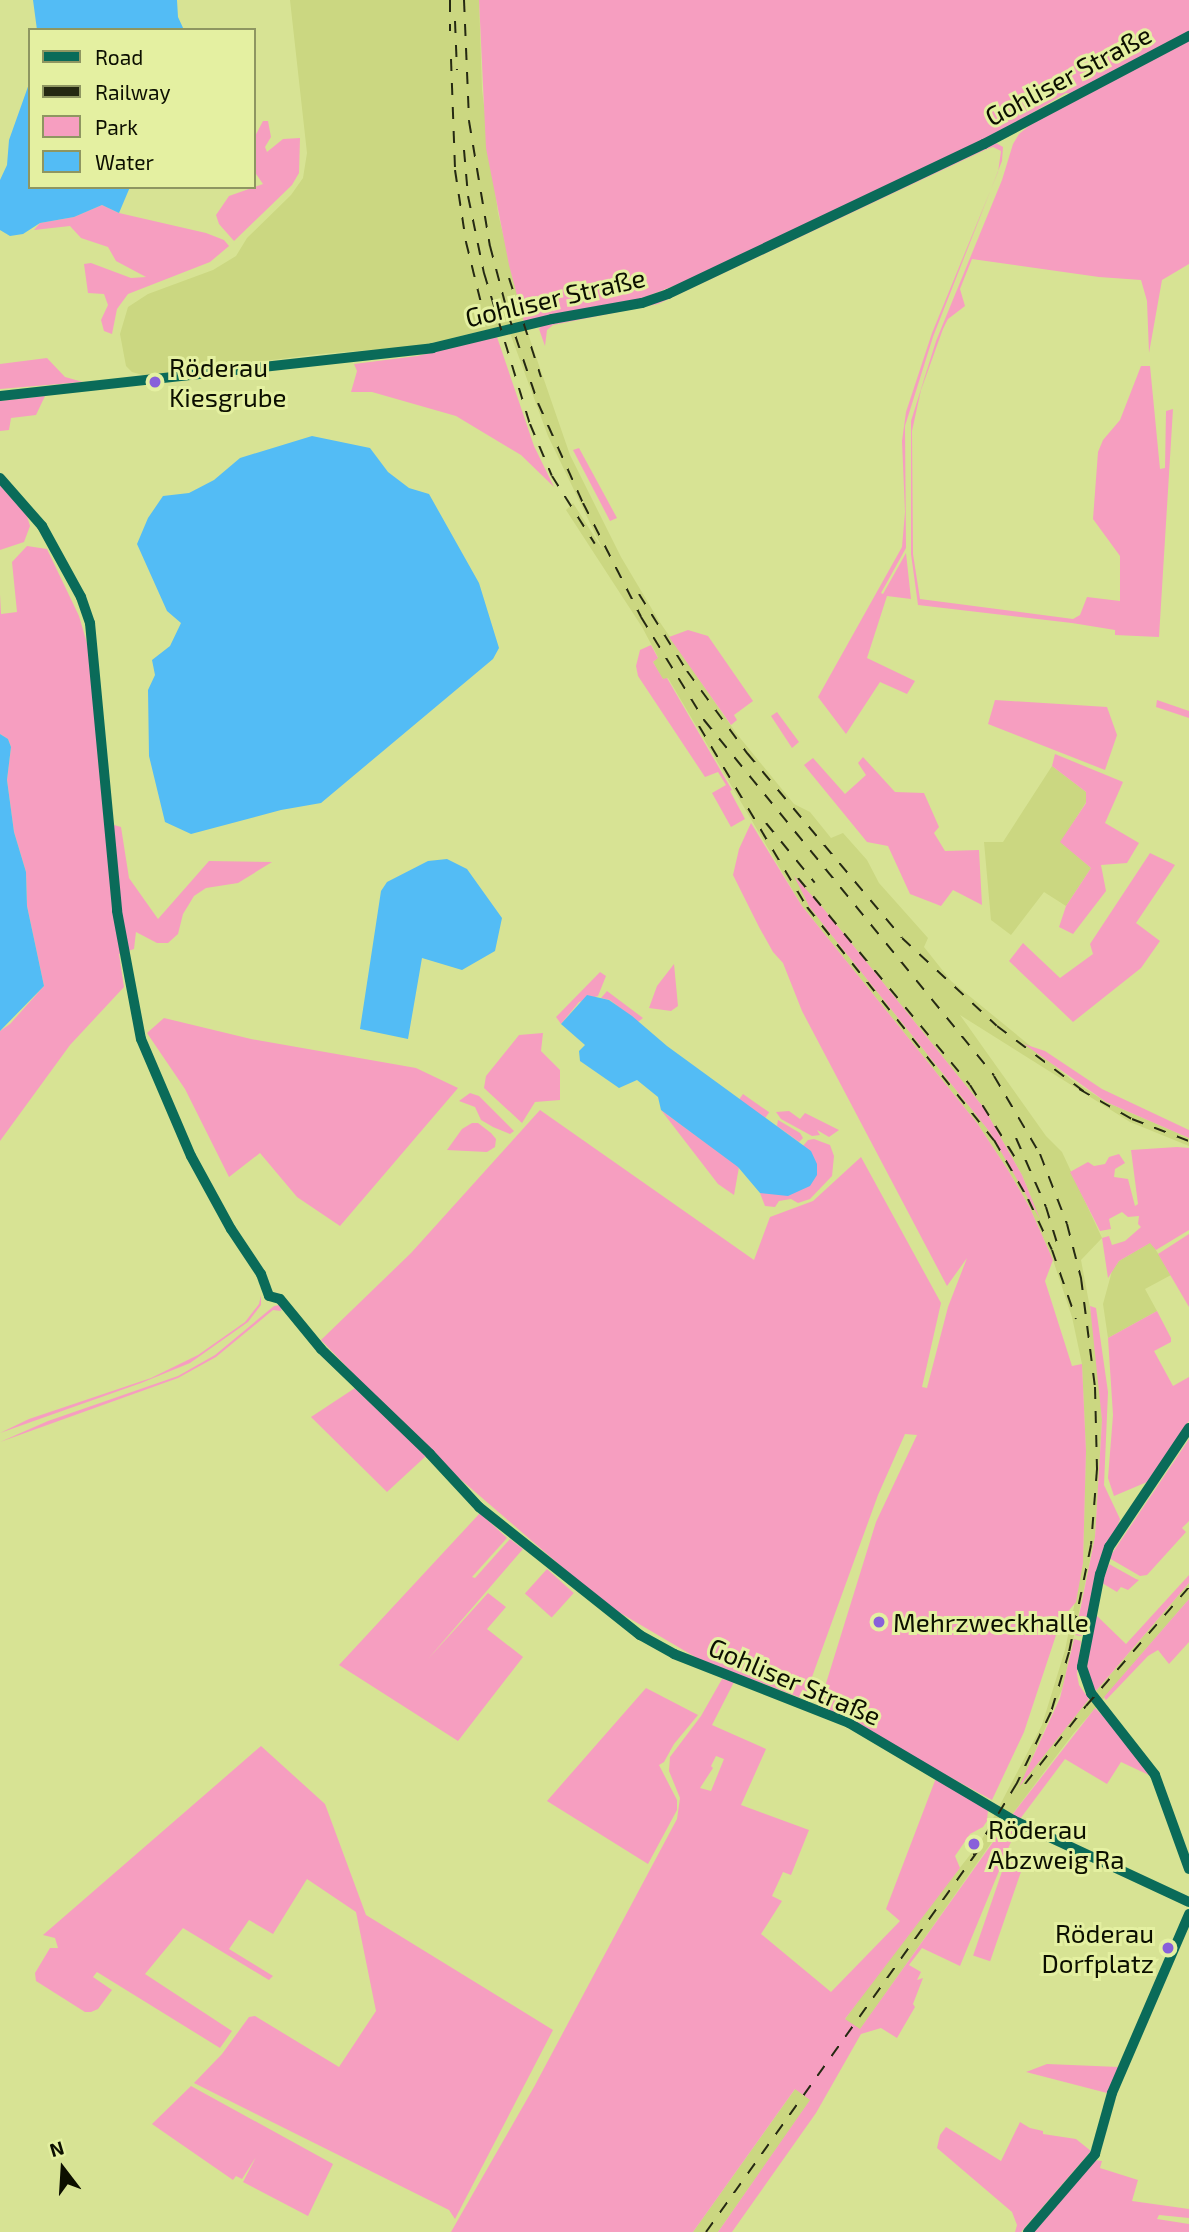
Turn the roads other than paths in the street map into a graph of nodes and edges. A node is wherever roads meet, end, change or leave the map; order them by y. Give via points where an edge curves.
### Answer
1 (1189, 36) edge
2 (0, 396) edge
3 (0, 478) edge
4 (1189, 1428) edge
5 (1189, 1869) edge
6 (1189, 1902) edge
7 (1189, 1914) edge
8 (1028, 2232) edge

1 - 2 street, Gohliser Straße via 984,144 642,303 432,348
3 - 6 street, Gohliser Straße via 42,526 86,611 112,871 141,1039 191,1156 261,1274 269,1296 280,1299 321,1349 479,1507 619,1620 664,1649 849,1723 1013,1820
4 - 5 street via 1115,1535 1104,1559 1082,1667 1091,1693 1155,1775
7 - 8 street via 1111,2093 1095,2154

